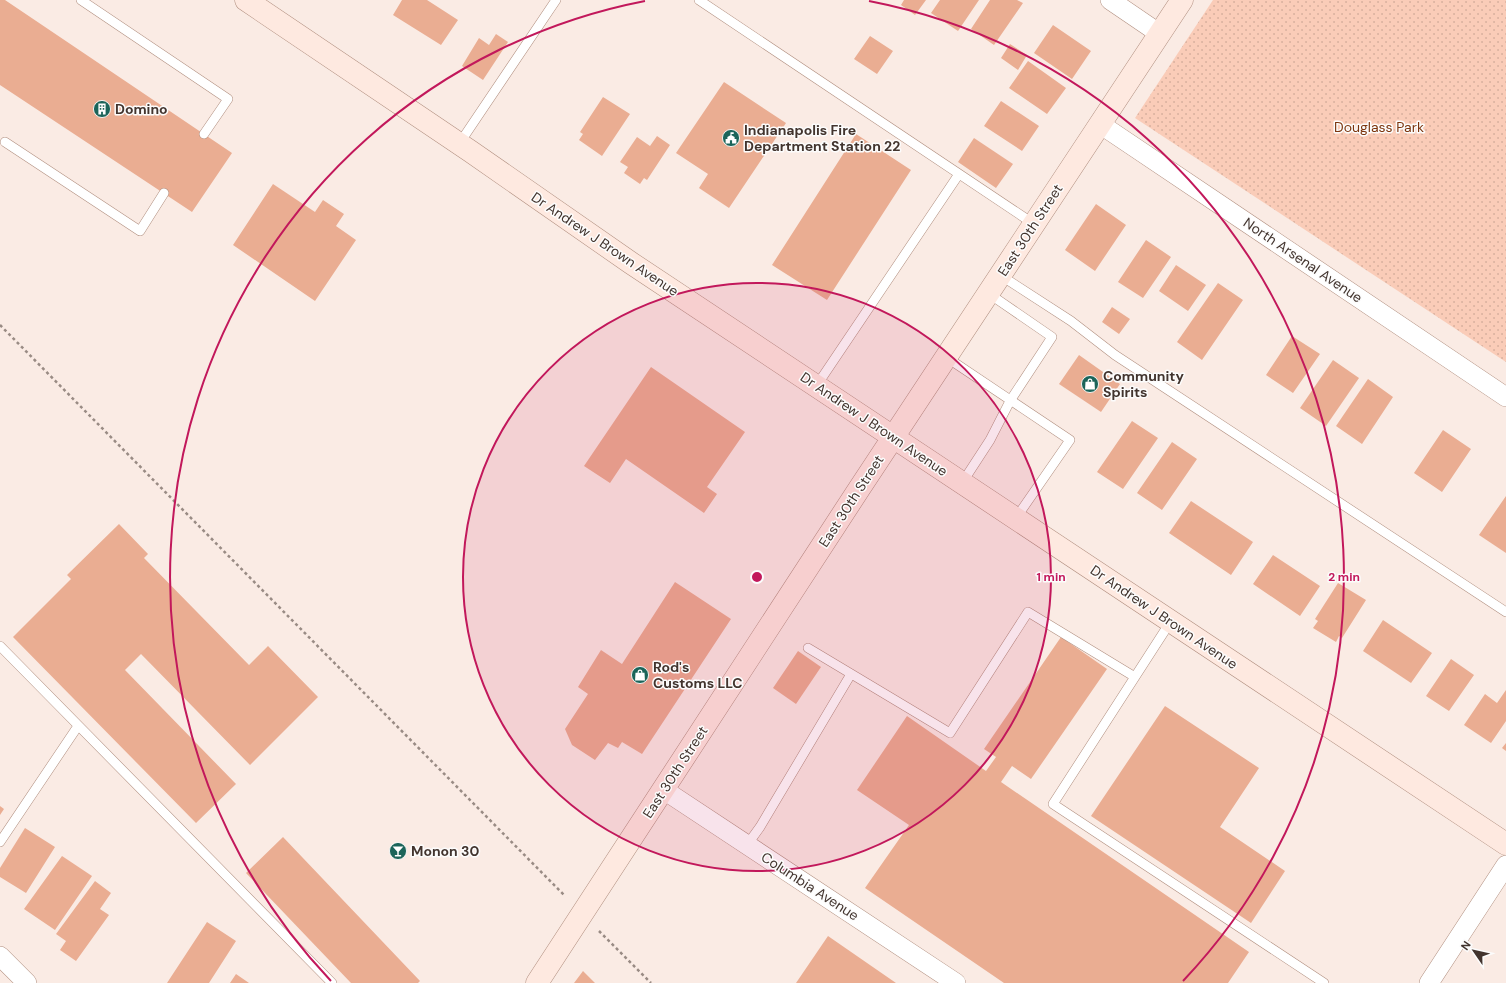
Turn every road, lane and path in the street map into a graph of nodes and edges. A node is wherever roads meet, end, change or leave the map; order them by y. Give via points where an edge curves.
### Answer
1 (81, 0) edge
2 (246, 0) edge
3 (556, 0) edge
4 (699, 0) edge
5 (1110, 0) edge
6 (1182, 0) edge
7 (1160, 34) junction
8 (1100, 124) junction
9 (204, 134) dead end
10 (6, 142) dead end
11 (459, 144) junction
12 (959, 174) junction
13 (164, 193) dead end
14 (1034, 224) junction
15 (1000, 275) junction
16 (988, 293) junction
17 (0, 325) edge
18 (946, 357) junction
19 (817, 385) junction
20 (1506, 397) edge
21 (1010, 401) junction
22 (893, 437) junction
23 (962, 482) junction
24 (1016, 518) junction
25 (1506, 612) edge
26 (1171, 621) junction
27 (0, 646) edge
28 (808, 648) dead end
29 (851, 674) junction
30 (1135, 677) junction
31 (78, 726) junction
32 (664, 790) junction
33 (0, 842) edge
34 (1506, 844) edge
35 (747, 845) junction
36 (1506, 865) edge
37 (563, 894) dead end
38 (601, 933) dead end
39 (0, 956) edge
40 (27, 983) edge
41 (332, 983) edge
42 (537, 983) edge
43 (651, 983) edge
44 (956, 983) edge
45 (1324, 983) edge
46 (1429, 983) edge

1 - 9 lane via 228,99
2 - 11 main road, Dr Andrew J Brown Avenue
3 - 11 lane
4 - 12 lane
5 - 7 street
6 - 7 main road, East 30th Street
7 - 8 main road, East 30th Street
8 - 14 main road, East 30th Street
8 - 20 street, North Arsenal Avenue
10 - 13 lane via 140,231
11 - 19 main road, Dr Andrew J Brown Avenue via 631,263
12 - 14 lane
12 - 19 lane
14 - 15 main road, East 30th Street
15 - 16 main road, East 30th Street
15 - 25 lane via 1071,321 1115,355
16 - 18 main road, East 30th Street
16 - 21 lane via 1052,337
17 - 37 path
18 - 21 lane
18 - 22 main road, East 30th Street
19 - 22 main road, Dr Andrew J Brown Avenue
21 - 23 lane via 990,440
21 - 24 lane via 1070,440
22 - 23 main road, Dr Andrew J Brown Avenue
22 - 32 main road, East 30th Street
23 - 24 main road, Dr Andrew J Brown Avenue
24 - 26 main road, Dr Andrew J Brown Avenue
26 - 30 lane
26 - 34 main road, Dr Andrew J Brown Avenue
27 - 31 lane
28 - 29 lane
29 - 30 lane via 950,733 1028,612
29 - 35 lane
30 - 45 lane via 1053,804
31 - 33 lane
31 - 41 lane
32 - 35 street, Columbia Avenue
32 - 42 main road, East 30th Street
35 - 44 street, Columbia Avenue
36 - 46 street
38 - 43 path
39 - 40 street

